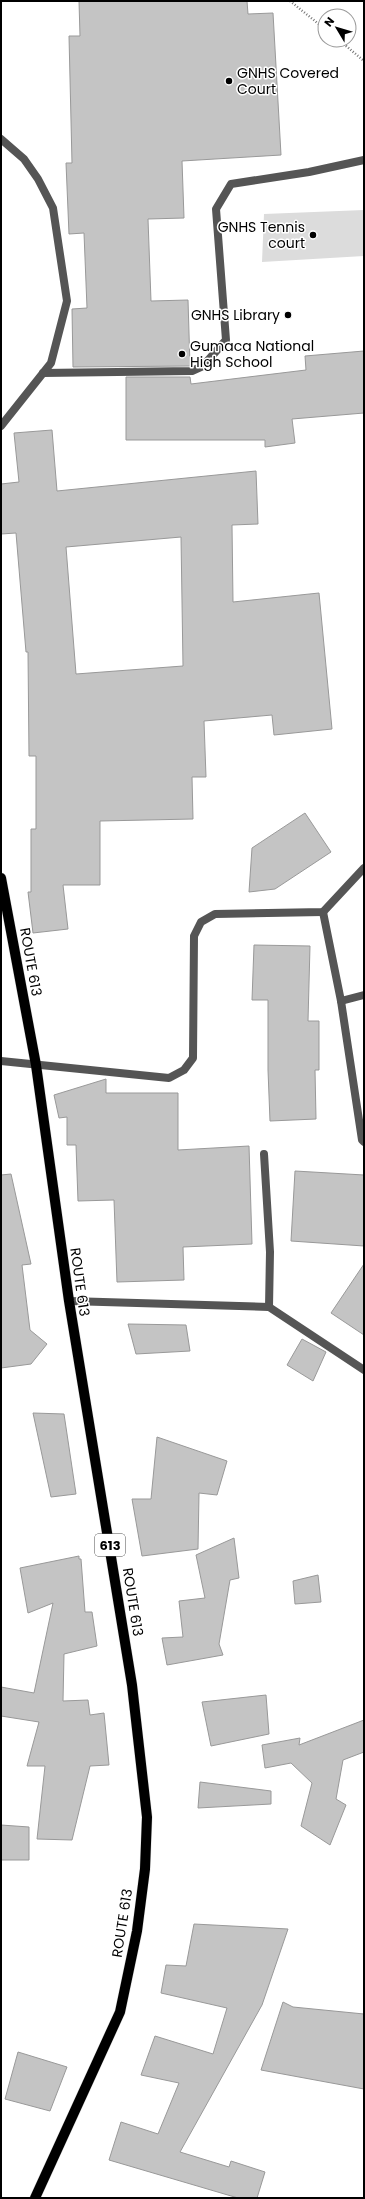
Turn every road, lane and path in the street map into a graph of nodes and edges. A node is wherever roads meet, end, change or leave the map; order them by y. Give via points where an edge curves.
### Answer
1 (290, 1) edge
2 (317, 23) edge
3 (349, 48) edge
4 (364, 60) edge
5 (1, 139) edge
6 (364, 160) edge
7 (43, 373) junction
8 (1, 426) edge
9 (364, 868) edge
10 (1, 878) edge
11 (323, 912) junction
12 (364, 995) edge
13 (341, 1001) junction
14 (1, 1061) edge
15 (36, 1065) junction
16 (364, 1142) edge
17 (264, 1154) dead end
18 (68, 1301) junction
19 (268, 1307) junction
20 (364, 1370) edge
21 (35, 2198) edge

1 - 2 path
3 - 4 path
5 - 7 street via 24,159 53,208 67,301 51,363
6 - 7 street via 309,172 231,184 216,209 226,340 204,366 192,371
7 - 8 street
9 - 11 street
10 - 15 main road, ROUTE 613 / 613
11 - 13 street
11 - 15 street via 215,914 201,922 194,936 193,1058 184,1070 169,1078
12 - 13 street
13 - 16 street
14 - 15 street
15 - 18 main road, ROUTE 613 / 613
17 - 19 street via 270,1252
18 - 19 street
18 - 21 main road, ROUTE 613 / 613 via 132,1685 146,1817 145,1861 137,1931 120,2012
19 - 20 street

